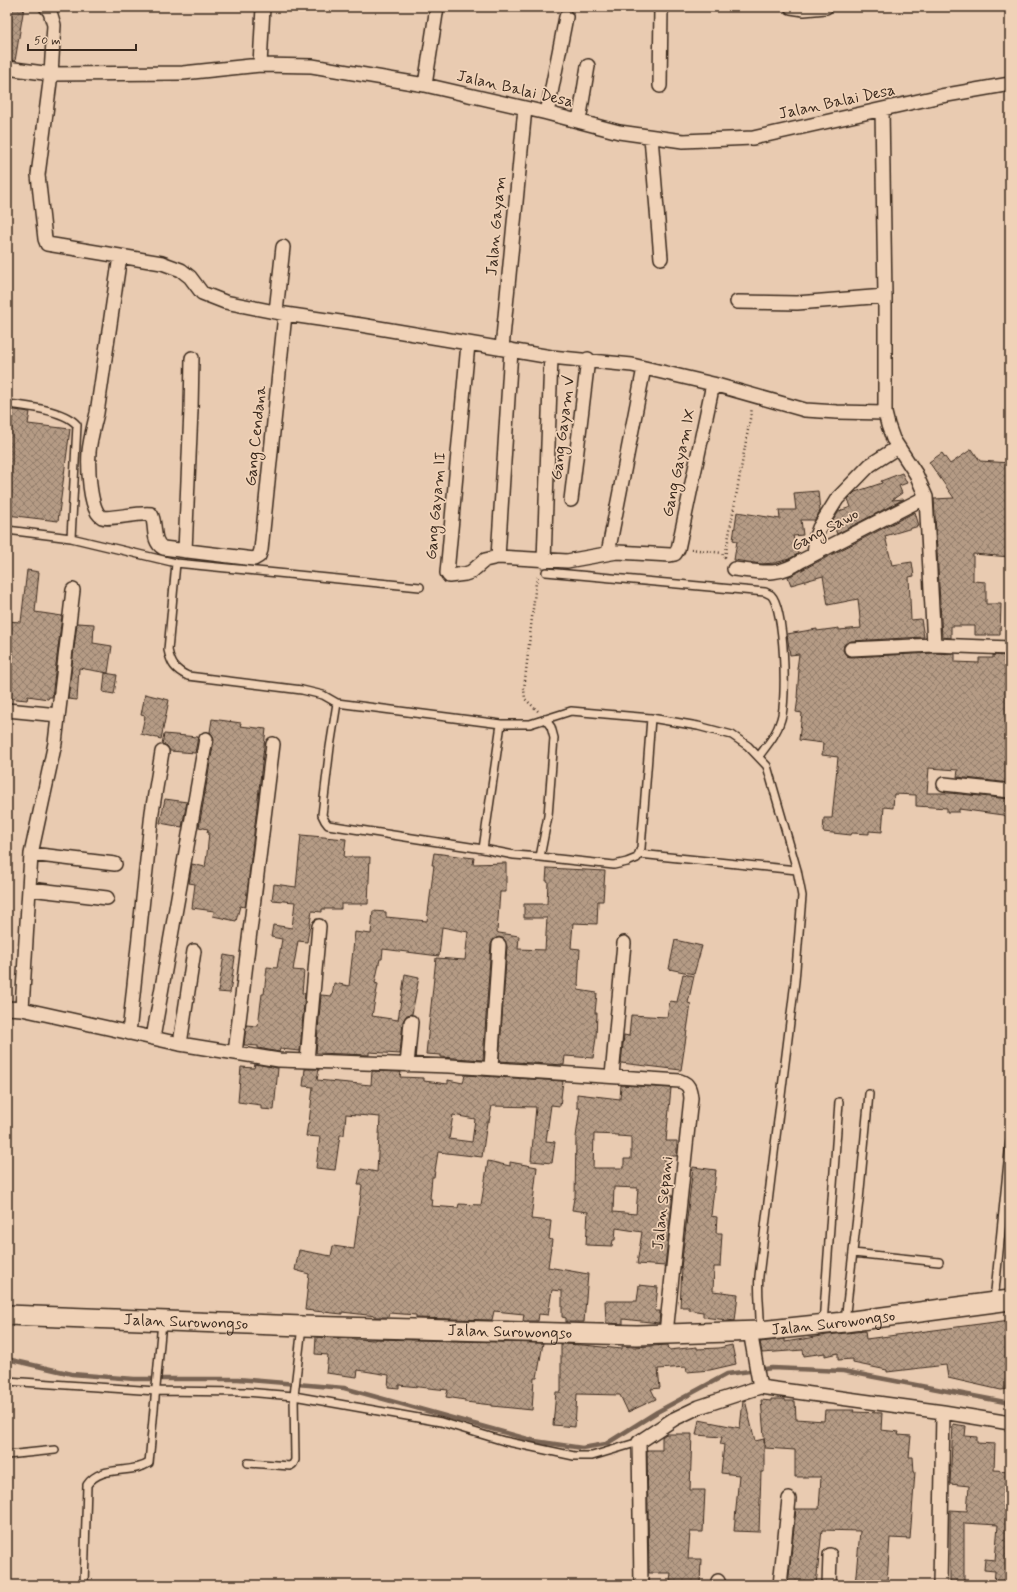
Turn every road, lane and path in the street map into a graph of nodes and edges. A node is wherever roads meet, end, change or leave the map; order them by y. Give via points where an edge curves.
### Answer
1 (46, 7) edge
2 (263, 7) edge
3 (437, 7) edge
4 (661, 7) edge
5 (791, 7) edge
6 (826, 7) edge
7 (566, 17) dead end
8 (260, 65) junction
9 (588, 66) dead end
10 (7, 68) edge
11 (51, 74) junction
12 (1010, 84) edge
13 (425, 85) junction
14 (660, 86) dead end
15 (525, 108) junction
16 (882, 110) junction
17 (547, 113) junction
18 (579, 121) junction
19 (652, 137) junction
20 (283, 247) dead end
21 (120, 256) junction
22 (661, 258) dead end
23 (885, 296) junction
24 (737, 302) dead end
25 (281, 313) junction
26 (468, 344) junction
27 (507, 349) junction
28 (551, 356) junction
29 (192, 358) dead end
30 (588, 359) junction
31 (644, 368) junction
32 (713, 384) junction
33 (754, 395) junction
34 (7, 404) edge
35 (885, 413) junction
36 (898, 447) junction
37 (926, 497) junction
38 (571, 500) dead end
39 (7, 530) edge
40 (71, 538) junction
41 (678, 549) junction
42 (184, 551) junction
43 (608, 553) junction
44 (814, 554) junction
45 (498, 557) junction
46 (725, 557) junction
47 (176, 563) junction
48 (545, 566) junction
49 (734, 569) joint
50 (420, 587) dead end
51 (73, 590) dead end
52 (934, 644) junction
53 (1010, 648) edge
54 (852, 649) dead end
55 (337, 703) junction
56 (7, 710) edge
57 (58, 715) junction
58 (651, 718) junction
59 (545, 719) junction
60 (501, 724) junction
61 (206, 739) dead end
62 (273, 744) dead end
63 (162, 752) dead end
64 (759, 756) junction
65 (944, 784) dead end
66 (1010, 791) edge
67 (483, 848) junction
68 (31, 854) junction
69 (639, 854) junction
70 (540, 857) junction
71 (115, 864) dead end
72 (797, 870) junction
73 (30, 889) junction
74 (107, 898) dead end
75 (319, 926) dead end
76 (624, 943) dead end
77 (499, 945) dead end
78 (194, 950) dead end
79 (7, 1008) edge
80 (22, 1009) junction
81 (411, 1022) dead end
82 (129, 1034) junction
83 (153, 1038) junction
84 (180, 1044) junction
85 (235, 1053) junction
86 (307, 1061) junction
87 (407, 1065) junction
88 (491, 1068) junction
89 (612, 1076) junction
90 (868, 1094) dead end
91 (839, 1102) dead end
92 (1010, 1142) edge
93 (853, 1253) junction
94 (940, 1262) dead end
95 (1002, 1302) edge
96 (7, 1315) edge
97 (162, 1320) junction
98 (845, 1322) junction
99 (822, 1324) junction
100 (302, 1326) junction
101 (755, 1331) junction
102 (666, 1333) junction
103 (7, 1381) edge
104 (758, 1381) junction
105 (156, 1387) junction
106 (294, 1396) junction
107 (943, 1412) junction
108 (1010, 1423) edge
109 (639, 1442) junction
110 (55, 1450) dead end
111 (7, 1455) edge
112 (248, 1463) dead end
113 (789, 1499) dead end
114 (830, 1555) dead end
115 (84, 1585) edge
116 (641, 1585) edge
117 (780, 1585) edge
118 (829, 1585) edge
119 (940, 1585) edge

1 - 11 street via 54,25
2 - 8 street
3 - 13 street
4 - 14 street
5 - 6 street
7 - 17 street
8 - 11 street, Jalan Balai Desa via 183,73
8 - 13 street, Jalan Balai Desa via 312,66
9 - 18 street
10 - 11 street, Jalan Balai Desa
11 - 21 street via 38,175 45,239 50,245
12 - 16 street, Jalan Balai Desa
13 - 15 street, Jalan Balai Desa
15 - 17 street, Jalan Balai Desa
15 - 27 street, Jalan Gayam
16 - 19 street, Jalan Balai Desa via 753,138 683,141
16 - 23 street
17 - 18 street, Jalan Balai Desa
18 - 19 street, Jalan Balai Desa
19 - 22 street
20 - 25 street, Gang Cendana
21 - 25 street via 162,263 180,270 190,277 202,293 225,302
21 - 42 street via 97,413 88,453 93,504 96,512 108,518 151,514 160,546
23 - 24 street via 798,303
23 - 35 street
25 - 26 street via 414,333
25 - 42 street, Gang Cendana via 259,556 254,558
26 - 27 street
26 - 45 street, Gang Gayam II via 448,575 465,574 485,560
27 - 28 street
27 - 45 street, Jalan Gayam
28 - 30 street
28 - 48 street
29 - 42 street
30 - 31 street
30 - 38 street, Gang Gayam V
31 - 32 street
31 - 43 street
32 - 33 street
32 - 41 street, Gang Gayam IX
33 - 35 street via 805,410
33 - 46 path
34 - 40 lane via 34,407 67,417 77,425
35 - 36 street
36 - 37 street via 916,474
36 - 44 street via 870,465 837,499 819,528
37 - 44 street, Gang Sawo
37 - 52 street
39 - 40 lane
40 - 47 lane
41 - 43 street, Gang Gayam II via 675,554 670,555
41 - 46 path via 722,553
43 - 48 street, Gang Gayam II
44 - 49 street, Gang Sawo via 778,572
45 - 48 street, Gang Gayam II
46 - 49 path
47 - 50 lane
47 - 55 lane via 168,650 171,661 178,671 188,676 302,690 323,695
48 - 59 path via 536,582 524,689 525,699
48 - 64 lane via 765,592 771,596 776,606 783,648 785,696 782,719
51 - 57 street
52 - 53 street
52 - 54 street
55 - 60 lane
55 - 67 lane via 322,815 328,825
56 - 57 street
57 - 68 street via 55,743
58 - 59 lane via 571,711
58 - 64 lane via 732,735
58 - 69 lane
59 - 60 lane via 530,724
59 - 70 lane via 554,738 548,816
60 - 67 lane
61 - 83 street
62 - 85 street
63 - 82 street via 152,812
64 - 72 lane via 767,766
65 - 66 street
67 - 70 lane via 514,855
68 - 71 street
68 - 73 street
69 - 70 lane via 637,858 614,865
69 - 72 lane
72 - 101 lane via 802,896 795,982 759,1276 761,1313
73 - 74 street
73 - 80 street
75 - 86 street
76 - 89 street
77 - 88 street
78 - 84 street
79 - 80 street
80 - 82 street
81 - 87 street
82 - 83 street
83 - 84 street
84 - 85 street
85 - 86 street via 279,1060
86 - 87 street
87 - 88 street
88 - 89 street
89 - 102 street, Jalan Sepani via 680,1081 687,1083 690,1089
90 - 93 lane
91 - 99 lane
92 - 95 lane
93 - 94 lane
93 - 98 lane
95 - 98 street, Jalan Surowongso
96 - 97 street, Jalan Surowongso
97 - 100 street, Jalan Surowongso
97 - 105 lane
98 - 99 street, Jalan Surowongso
99 - 101 street, Jalan Surowongso
100 - 102 street, Jalan Surowongso via 638,1335
100 - 106 lane
101 - 102 street, Jalan Surowongso
101 - 104 street
103 - 105 lane
104 - 107 street
104 - 109 street via 674,1419
105 - 106 lane
105 - 115 lane via 149,1462 142,1467 102,1473 92,1478 87,1485
106 - 109 lane via 441,1422 504,1441 574,1456 592,1456
106 - 112 lane via 293,1464 290,1466
107 - 108 street
107 - 119 street
109 - 116 street
110 - 111 lane
113 - 117 street
114 - 118 street

